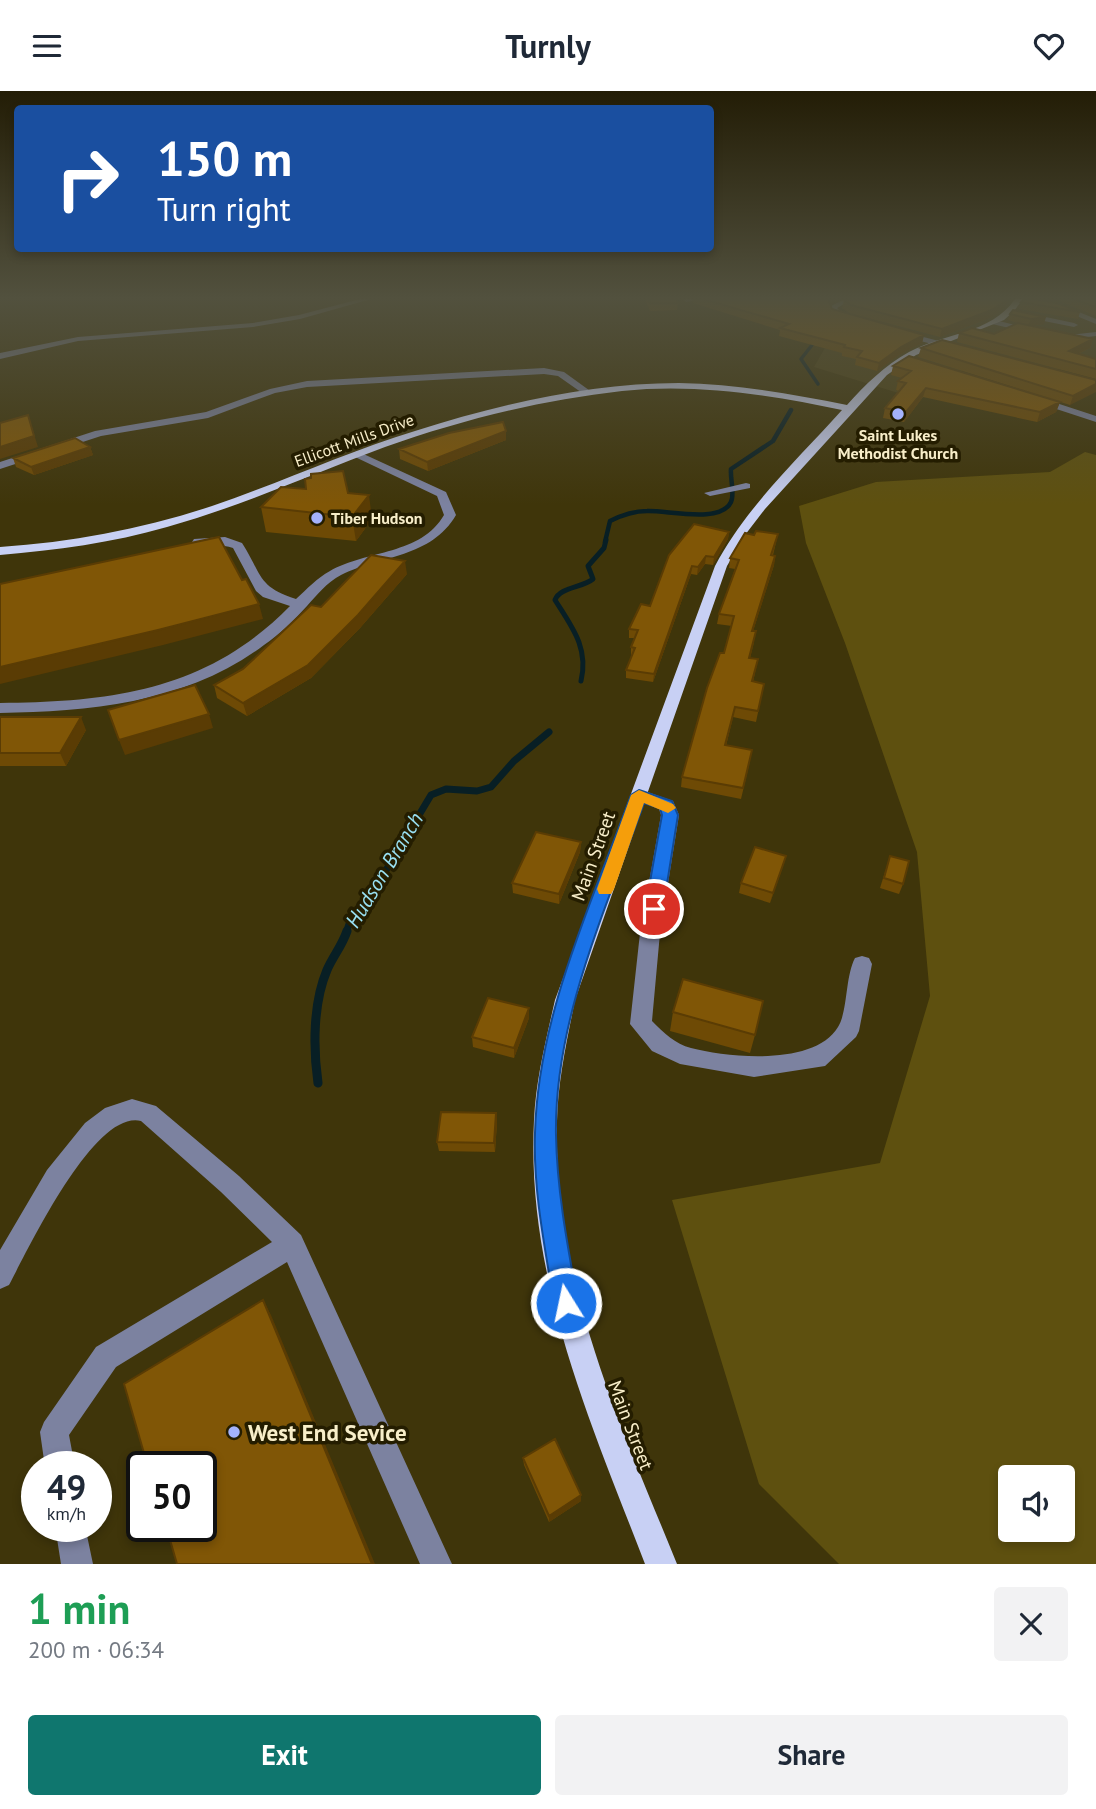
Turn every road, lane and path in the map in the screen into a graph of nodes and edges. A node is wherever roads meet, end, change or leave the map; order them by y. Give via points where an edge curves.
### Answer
1 (893, 368) edge
2 (448, 377) junction
3 (454, 388) dead end
4 (588, 393) junction
5 (1025, 396) edge
6 (849, 408) junction
7 (1096, 419) edge
8 (357, 454) junction
9 (0, 466) edge
10 (746, 486) dead end
11 (710, 493) dead end
12 (188, 545) edge
13 (0, 551) edge
14 (301, 605) junction
15 (0, 708) edge
16 (639, 795) junction
17 (862, 964) dead end
18 (292, 1244) junction
19 (0, 1276) edge
20 (57, 1451) edge
21 (73, 1542) edge
22 (76, 1564) edge
23 (436, 1564) edge
24 (661, 1564) edge

1 - 6 main road, Main Street
2 - 3 street
2 - 4 street via 544,371 561,375
2 - 9 street via 295,386 208,415 99,433
4 - 6 main road, Ellicott Mills Drive via 712,387
4 - 8 main road, Ellicott Mills Drive via 452,422
5 - 7 street
6 - 16 main road, Main Street via 756,510 731,546
8 - 13 main road, Ellicott Mills Drive via 180,520 68,544
8 - 14 street via 442,494 450,509 447,523 426,542 331,575
10 - 11 street
12 - 14 street via 225,541 238,546 261,589
14 - 15 street via 260,642 188,680 104,703
16 - 17 street via 667,805 670,815 650,933 641,1024 660,1044 688,1057 754,1067 817,1059 848,1031
16 - 24 main road, Main Street via 565,1000 552,1059 545,1134 551,1218 566,1303 592,1390
18 - 19 street via 148,1113 132,1109 94,1129 64,1164
18 - 20 street via 106,1357 54,1432
18 - 23 street
21 - 22 street

